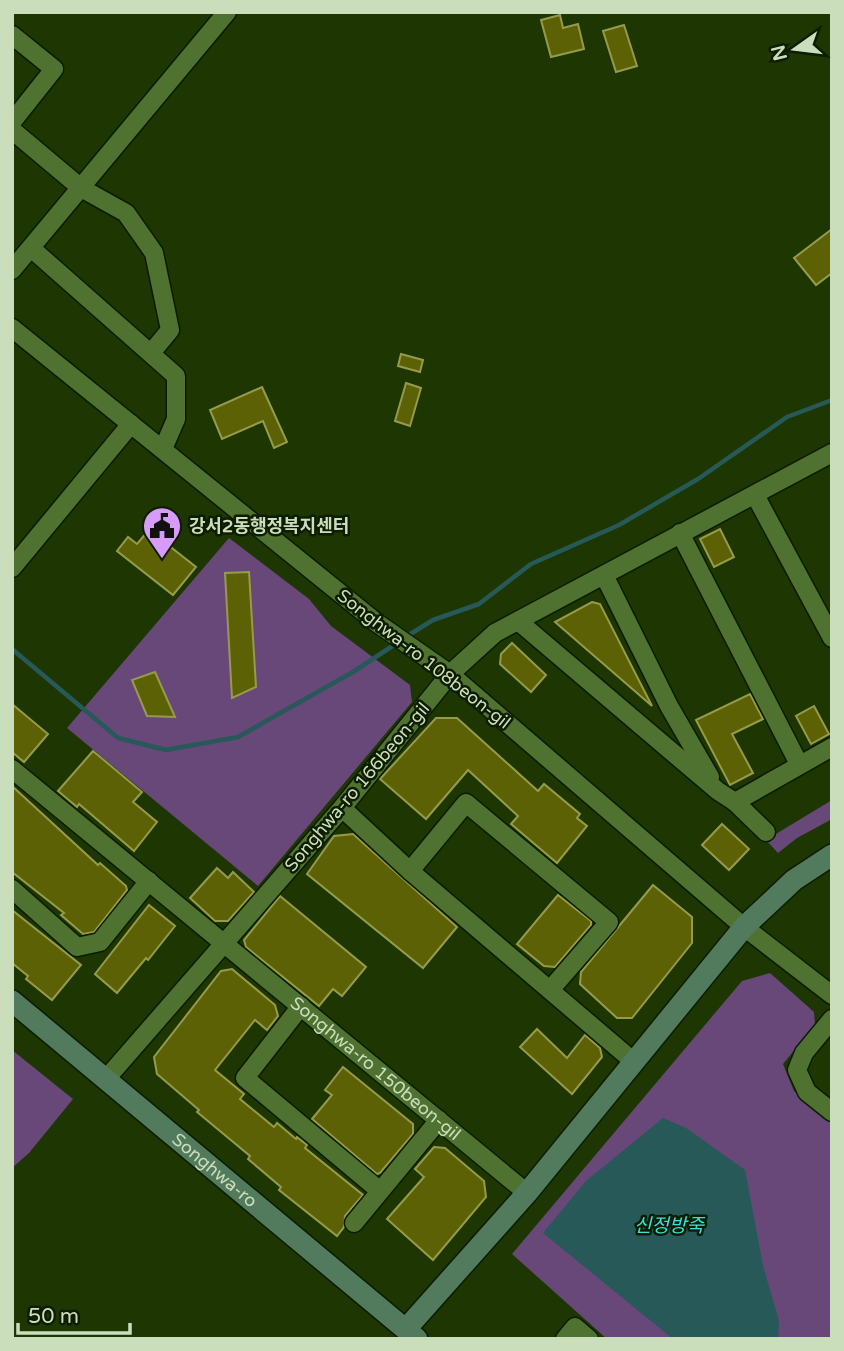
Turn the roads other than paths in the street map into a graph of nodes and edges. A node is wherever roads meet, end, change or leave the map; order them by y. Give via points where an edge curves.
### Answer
1 (227, 12) edge
2 (12, 35) edge
3 (12, 122) edge
4 (12, 130) edge
5 (81, 188) junction
6 (31, 248) junction
7 (12, 270) edge
8 (12, 328) edge
9 (151, 353) junction
10 (131, 424) junction
11 (163, 449) junction
12 (830, 459) edge
13 (755, 495) junction
14 (680, 533) junction
15 (12, 568) edge
16 (604, 575) junction
17 (518, 621) junction
18 (832, 638) edge
19 (450, 674) junction
20 (669, 706) junction
21 (652, 734) junction
22 (832, 747) edge
23 (799, 764) junction
24 (12, 768) edge
25 (718, 791) junction
26 (735, 802) junction
27 (342, 808) junction
28 (766, 832) dead end
29 (832, 855) edge
30 (410, 871) junction
31 (149, 881) junction
32 (12, 889) edge
33 (744, 927) junction
34 (225, 943) junction
35 (550, 990) junction
36 (832, 995) edge
37 (12, 1001) edge
38 (301, 1006) junction
39 (832, 1019) edge
40 (633, 1061) junction
41 (106, 1079) junction
42 (832, 1112) edge
43 (439, 1121) junction
44 (380, 1191) junction
45 (527, 1193) junction
46 (354, 1223) dead end
47 (406, 1335) edge
48 (565, 1339) edge
49 (589, 1339) edge

1 - 5 street
2 - 3 street via 54,69
4 - 5 street
5 - 6 street
5 - 9 street via 126,213 154,253 170,330
6 - 7 street
6 - 9 street
8 - 10 street, Songhwa-ro 108beon-gil
9 - 11 street via 176,376 176,419
10 - 11 street, Songhwa-ro 108beon-gil
10 - 15 street
11 - 19 street, Songhwa-ro 108beon-gil via 377,623
12 - 13 street, Songhwa-ro 166beon-gil
13 - 14 street, Songhwa-ro 166beon-gil
13 - 18 street
14 - 16 street, Songhwa-ro 166beon-gil
14 - 23 street
16 - 17 street, Songhwa-ro 166beon-gil
16 - 20 street
17 - 19 street, Songhwa-ro 166beon-gil via 495,633
17 - 21 street
19 - 27 street, Songhwa-ro 166beon-gil
19 - 33 street, Songhwa-ro 108beon-gil
20 - 21 street via 669,726 664,733
20 - 25 street
21 - 25 street
22 - 23 street
23 - 26 street
24 - 31 street
25 - 26 street
26 - 28 street
27 - 30 street
27 - 34 street, Songhwa-ro 166beon-gil
29 - 33 street via 794,880
30 - 35 street
30 - 35 street via 466,803 609,922
31 - 32 street via 100,942 77,947
31 - 34 street
33 - 36 street, Songhwa-ro 108beon-gil
33 - 40 street
34 - 38 street, Songhwa-ro 150beon-gil
34 - 41 street, Songhwa-ro 166beon-gil
35 - 40 street
37 - 41 street, Songhwa-ro
38 - 43 street, Songhwa-ro 150beon-gil
38 - 44 street via 245,1078
39 - 42 street via 804,1053 797,1070 807,1092
40 - 45 street
41 - 47 street, Songhwa-ro
43 - 44 street
43 - 45 street, Songhwa-ro 150beon-gil
44 - 46 street
45 - 47 street
48 - 49 street via 575,1327

